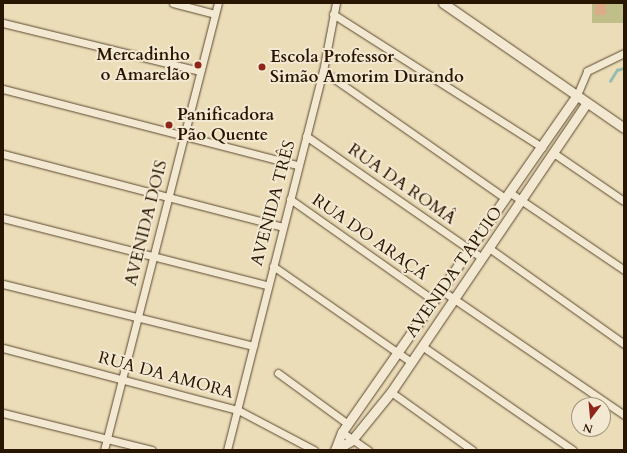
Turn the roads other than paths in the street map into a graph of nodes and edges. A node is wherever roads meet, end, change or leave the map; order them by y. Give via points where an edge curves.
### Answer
1 (173, 3) edge
2 (218, 3) edge
3 (336, 3) edge
4 (443, 3) edge
5 (215, 14) junction
6 (333, 14) junction
7 (3, 23) edge
8 (624, 53) edge
9 (200, 71) junction
10 (323, 71) junction
11 (3, 88) edge
12 (576, 95) junction
13 (587, 103) junction
14 (624, 128) edge
15 (184, 133) junction
16 (306, 136) junction
17 (542, 147) junction
18 (3, 154) edge
19 (555, 154) junction
20 (298, 165) junction
21 (507, 195) junction
22 (169, 196) junction
23 (290, 199) junction
24 (523, 200) junction
25 (624, 201) edge
26 (3, 218) edge
27 (283, 227) junction
28 (489, 248) junction
29 (469, 249) junction
30 (154, 256) junction
31 (482, 258) junction
32 (273, 266) junction
33 (624, 270) edge
34 (3, 284) edge
35 (266, 285) junction
36 (441, 290) junction
37 (433, 300) junction
38 (453, 300) junction
39 (138, 317) junction
40 (624, 344) edge
41 (252, 346) junction
42 (422, 346) junction
43 (3, 348) edge
44 (398, 352) junction
45 (411, 362) junction
46 (278, 373) dead end
47 (122, 379) junction
48 (391, 392) junction
49 (238, 410) junction
50 (3, 413) edge
51 (624, 415) edge
52 (348, 424) junction
53 (342, 432) junction
54 (107, 440) junction
55 (352, 440) junction
56 (104, 450) edge
57 (151, 450) edge
58 (227, 450) edge
59 (314, 450) edge
60 (335, 450) edge
61 (368, 450) edge
62 (472, 450) edge
63 (573, 450) edge

1 - 5 street
2 - 5 street, AVENIDA DOIS
3 - 6 street, AVENIDA TRÊS
4 - 12 street
5 - 9 street, AVENIDA DOIS
6 - 10 street, AVENIDA TRÊS
6 - 17 street
7 - 9 street
8 - 12 street via 587,70
9 - 15 street, AVENIDA DOIS
10 - 16 street, AVENIDA TRÊS
10 - 21 street
11 - 15 street
12 - 13 street
12 - 17 street, AVENIDA TAPUIO
13 - 14 street
13 - 19 street, AVENIDA TAPUIO
15 - 20 street
15 - 22 street, AVENIDA DOIS
16 - 20 street, AVENIDA TRÊS
16 - 29 street, RUA DA ROMÂ
17 - 21 street, AVENIDA TAPUIO
18 - 22 street
19 - 24 street, AVENIDA TAPUIO
19 - 25 street
20 - 23 street, AVENIDA TRÊS
21 - 24 street
21 - 29 street, AVENIDA TAPUIO
22 - 27 street
22 - 30 street, AVENIDA DOIS
23 - 27 street, AVENIDA TRÊS
23 - 37 street, RUA DO ARAÇÁ
24 - 28 street, AVENIDA TAPUIO
24 - 33 street
26 - 30 street
27 - 32 street, AVENIDA TRÊS
28 - 31 street, AVENIDA TAPUIO
28 - 40 street
29 - 31 street, RUA DA ROMÂ
29 - 36 street, AVENIDA TAPUIO
30 - 35 street
30 - 39 street, AVENIDA DOIS
31 - 38 street, AVENIDA TAPUIO
32 - 35 street, AVENIDA TRÊS
32 - 44 street
34 - 39 street
35 - 41 street, AVENIDA TRÊS
36 - 37 street, AVENIDA TAPUIO
36 - 38 street
37 - 44 street, AVENIDA TAPUIO
38 - 42 street, AVENIDA TAPUIO
38 - 51 street
39 - 41 street
39 - 47 street, AVENIDA DOIS
41 - 49 street, AVENIDA TRÊS
42 - 45 street, AVENIDA TAPUIO
42 - 63 street
43 - 47 street, RUA DA AMORA
44 - 45 street
44 - 52 street, AVENIDA TAPUIO
45 - 48 street, AVENIDA TAPUIO
46 - 52 street
47 - 49 street, RUA DA AMORA
47 - 54 street, AVENIDA DOIS
48 - 55 street, AVENIDA TAPUIO
48 - 62 street
49 - 58 street, AVENIDA TRÊS
49 - 59 street, RUA DA AMORA
50 - 54 street
52 - 53 street, AVENIDA TAPUIO
53 - 55 street
53 - 60 street, AVENIDA TAPUIO
54 - 56 street, AVENIDA DOIS
54 - 57 street
55 - 60 street, AVENIDA TAPUIO
55 - 61 street

